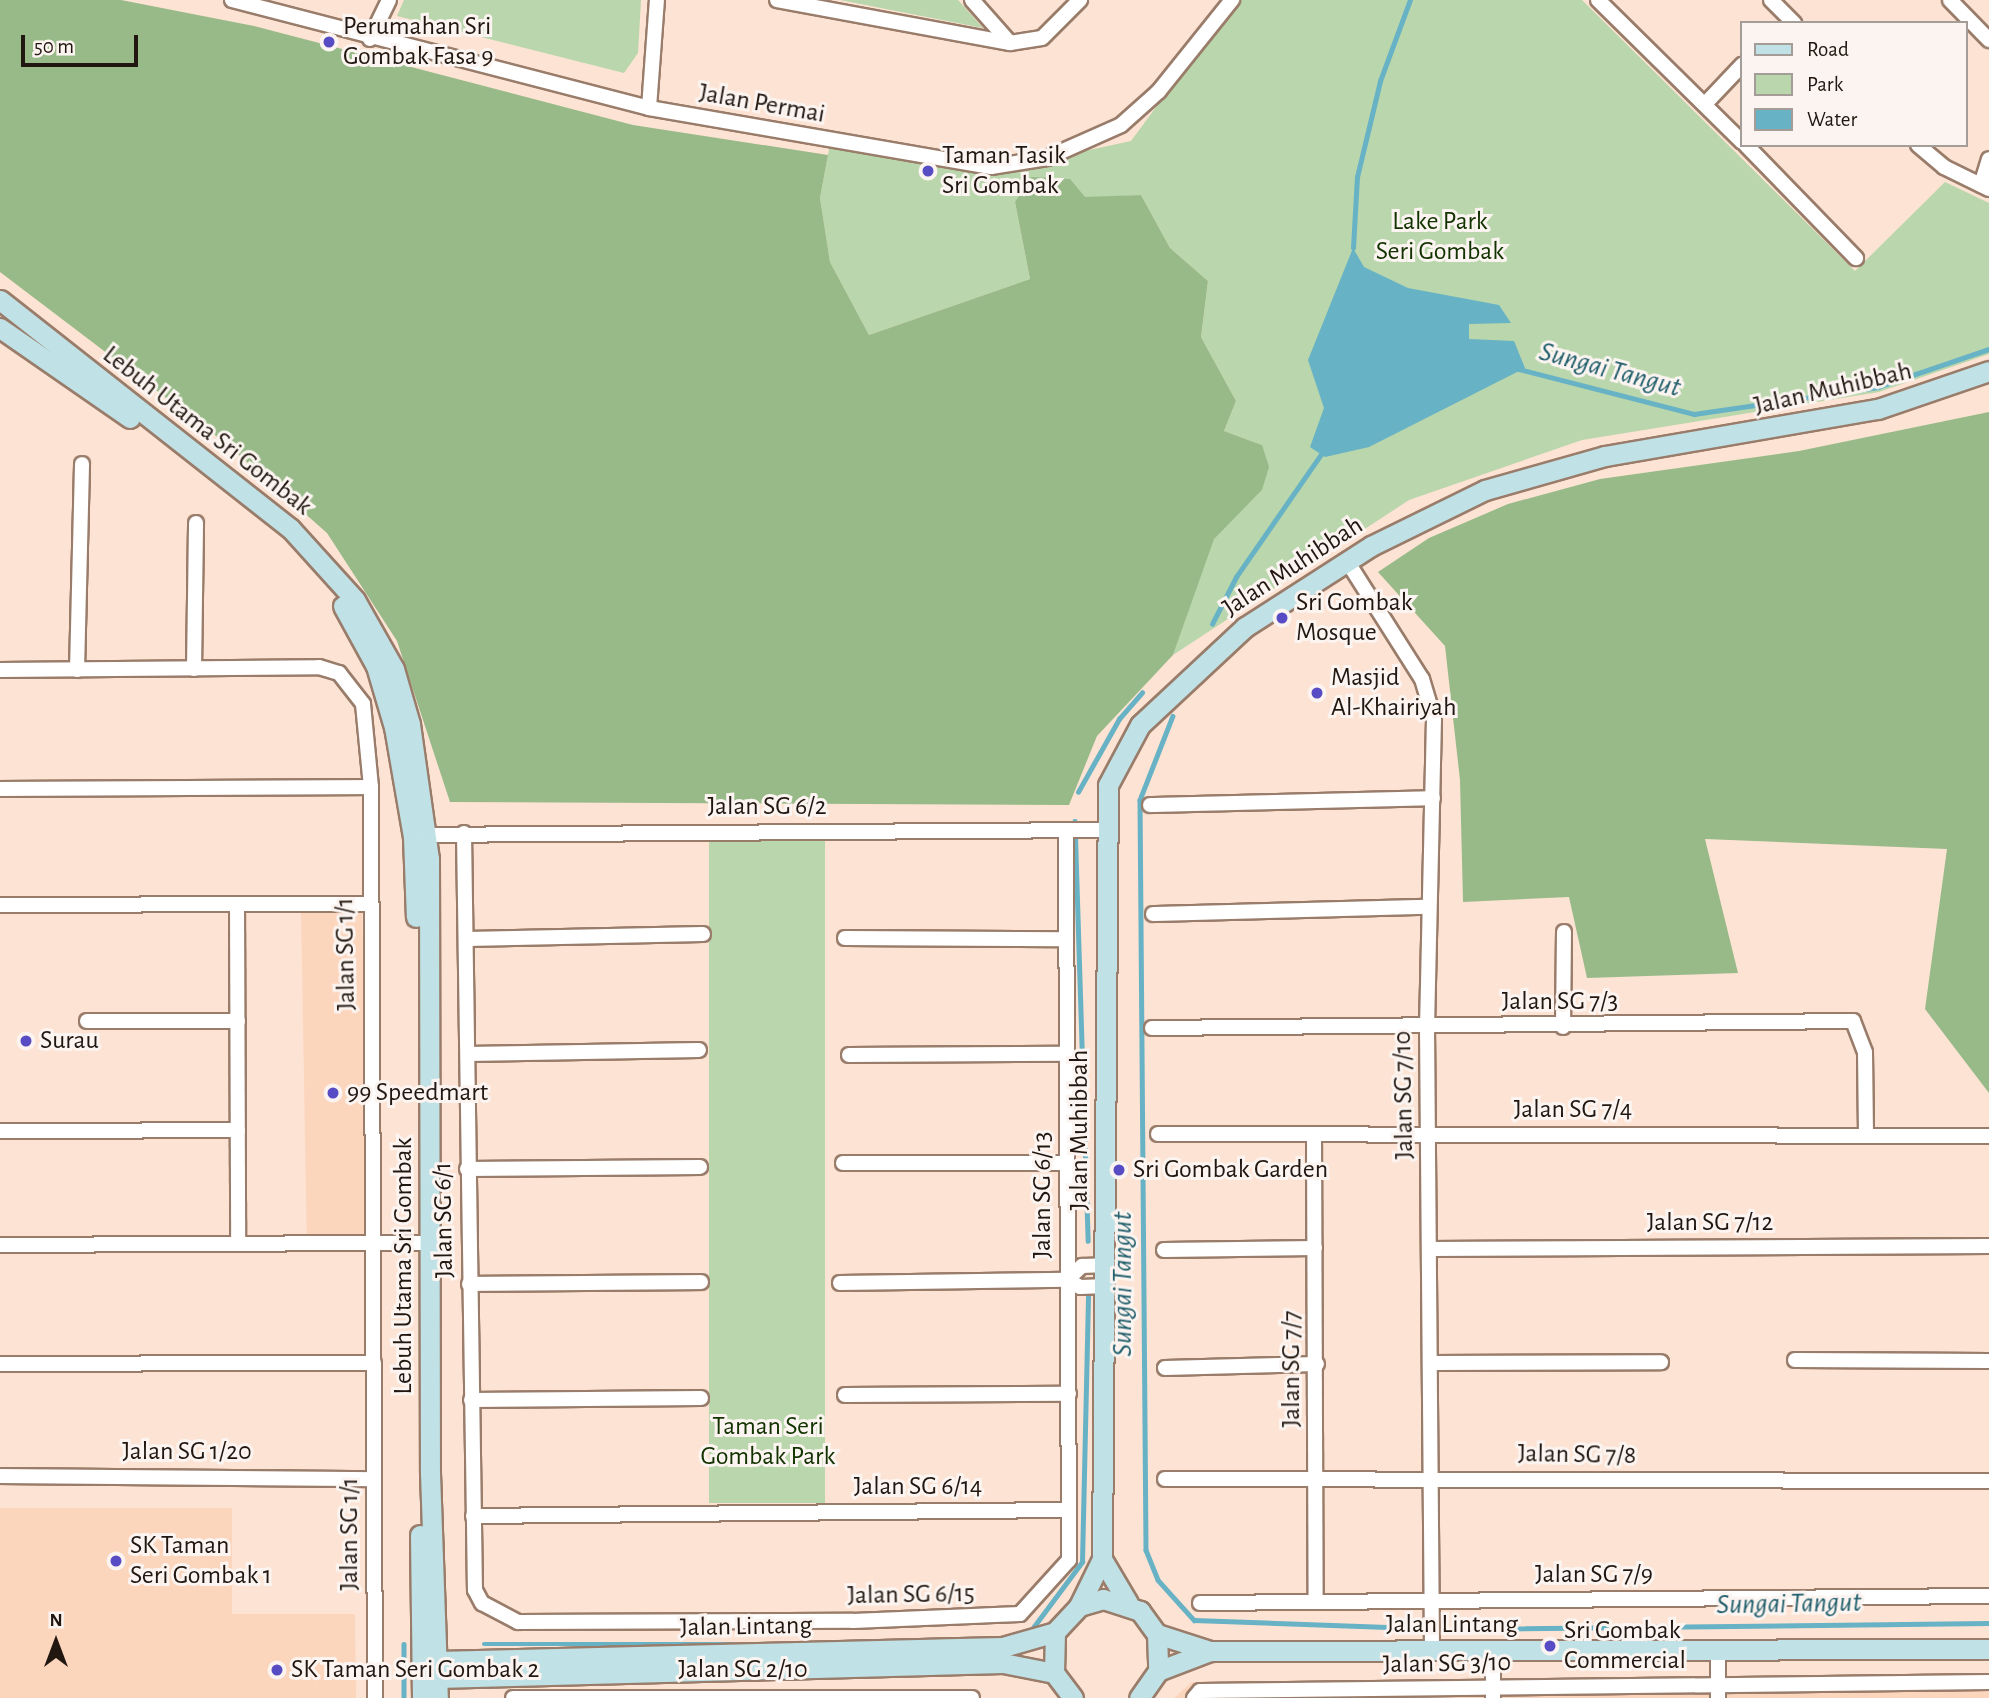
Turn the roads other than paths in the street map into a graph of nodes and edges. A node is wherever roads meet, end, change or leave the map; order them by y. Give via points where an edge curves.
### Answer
1 (232, 0) edge
2 (389, 0) edge
3 (657, 0) edge
4 (777, 0) edge
5 (972, 0) edge
6 (1080, 0) edge
7 (1232, 0) edge
8 (1598, 0) edge
9 (1771, 0) edge
10 (1950, 0) edge
11 (261, 4) edge
12 (1788, 21) edge
13 (370, 39) junction
14 (1989, 40) edge
15 (1010, 43) junction
16 (1741, 66) edge
17 (1705, 104) junction
18 (649, 108) junction
19 (1741, 141) edge
20 (1747, 147) edge
21 (1920, 147) edge
22 (1989, 159) edge
23 (1985, 187) edge
24 (1856, 258) dead end
25 (0, 300) edge
26 (0, 328) edge
27 (1989, 371) edge
28 (82, 464) dead end
29 (197, 523) dead end
30 (1347, 561) junction
31 (194, 669) junction
32 (0, 670) edge
33 (76, 670) junction
34 (371, 787) junction
35 (0, 789) edge
36 (1433, 798) junction
37 (1150, 805) dead end
38 (1066, 830) junction
39 (1107, 830) junction
40 (464, 833) junction
41 (420, 835) junction
42 (237, 904) junction
43 (370, 904) junction
44 (0, 905) edge
45 (1429, 907) junction
46 (1153, 914) dead end
47 (1564, 932) dead end
48 (703, 934) dead end
49 (845, 938) dead end
50 (467, 939) junction
51 (1066, 939) junction
52 (87, 1021) dead end
53 (238, 1021) junction
54 (1427, 1026) junction
55 (1563, 1027) junction
56 (1152, 1028) dead end
57 (699, 1050) dead end
58 (468, 1054) junction
59 (1067, 1054) junction
60 (849, 1055) dead end
61 (238, 1130) junction
62 (0, 1131) edge
63 (1866, 1133) junction
64 (1158, 1134) dead end
65 (1314, 1135) junction
66 (1430, 1135) junction
67 (1989, 1136) edge
68 (844, 1163) dead end
69 (1067, 1163) junction
70 (700, 1167) dead end
71 (467, 1169) junction
72 (423, 1243) junction
73 (238, 1244) junction
74 (373, 1244) junction
75 (0, 1245) edge
76 (1989, 1246) edge
77 (1315, 1248) junction
78 (1431, 1249) junction
79 (1164, 1250) dead end
80 (1107, 1265) junction
81 (1067, 1280) junction
82 (701, 1282) dead end
83 (840, 1283) dead end
84 (469, 1284) junction
85 (1107, 1286) junction
86 (1794, 1360) dead end
87 (1989, 1361) edge
88 (1661, 1362) dead end
89 (374, 1363) junction
90 (1431, 1363) junction
91 (0, 1364) edge
92 (1317, 1364) junction
93 (1165, 1368) dead end
94 (1069, 1394) junction
95 (845, 1395) dead end
96 (701, 1398) dead end
97 (471, 1400) junction
98 (0, 1476) edge
99 (1433, 1478) junction
100 (374, 1479) junction
101 (1165, 1479) dead end
102 (1317, 1479) junction
103 (1989, 1481) edge
104 (1069, 1510) junction
105 (473, 1516) junction
106 (1102, 1559) junction
107 (1069, 1560) joint
108 (1989, 1595) edge
109 (1432, 1600) junction
110 (1316, 1602) junction
111 (482, 1603) joint
112 (1128, 1603) junction
113 (1200, 1603) dead end
114 (1079, 1606) junction
115 (1055, 1632) junction
116 (1157, 1634) junction
117 (1989, 1648) edge
118 (1718, 1649) junction
119 (1210, 1651) junction
120 (1493, 1651) junction
121 (1432, 1652) junction
122 (437, 1669) junction
123 (1158, 1671) junction
124 (1054, 1673) junction
125 (1989, 1682) edge
126 (1718, 1692) edge
127 (1493, 1693) edge
128 (1197, 1695) edge
129 (375, 1698) edge
130 (422, 1698) edge
131 (438, 1698) edge
132 (513, 1698) edge
133 (958, 1698) edge
134 (972, 1698) edge
135 (1073, 1698) edge
136 (1139, 1698) edge

1 - 11 street, Jalan Permai
2 - 13 street
3 - 18 street
4 - 15 street
5 - 15 street
6 - 15 street via 1042,38
7 - 18 street, Jalan Permai via 1159,91 1121,125 1080,147 1020,163 978,166
8 - 17 street
9 - 12 street
10 - 14 street
11 - 13 street, Jalan Permai
13 - 18 street, Jalan Permai
16 - 17 street
17 - 19 street
20 - 24 street
21 - 23 street via 1944,167
22 - 23 street
25 - 41 street, Lebuh Utama Sri Gombak via 257,497 355,600 394,669 410,724
26 - 41 street, Lebuh Utama Sri Gombak via 229,491 320,578 348,612 376,666
27 - 30 street, Jalan Muhibbah via 1878,409 1553,469 1485,490
28 - 33 street
29 - 31 street
30 - 36 street, Jalan SG 7/10 via 1422,678 1434,719
30 - 39 street, Jalan Muhibbah via 1245,627 1140,725 1114,765
31 - 33 street
31 - 34 street, Jalan SG 1/1 via 319,667 339,673 363,704
32 - 33 street
34 - 35 street
34 - 43 street, Jalan SG 1/1
36 - 37 street
36 - 45 street, Jalan SG 7/10
38 - 39 street, Jalan SG 6/2
38 - 40 street, Jalan SG 6/2
38 - 51 street, Jalan SG 6/13
39 - 80 street, Jalan Muhibbah
40 - 41 street, Jalan SG 6/2
40 - 50 street, Jalan SG 6/1
41 - 72 street, Lebuh Utama Sri Gombak
42 - 43 street
42 - 44 street
42 - 53 street
43 - 74 street, Jalan SG 1/1
45 - 46 street
45 - 54 street, Jalan SG 7/10
47 - 55 street
48 - 50 street
49 - 51 street
50 - 58 street, Jalan SG 6/1
51 - 59 street, Jalan SG 6/13
52 - 53 street
53 - 61 street
54 - 55 street, Jalan SG 7/3
54 - 56 street, Jalan SG 7/3
54 - 66 street, Jalan SG 7/10
55 - 63 street, Jalan SG 7/3 via 1853,1021 1866,1052
57 - 58 street
58 - 71 street, Jalan SG 6/1
59 - 60 street
59 - 69 street, Jalan SG 6/13
61 - 62 street
61 - 73 street
63 - 66 street, Jalan SG 7/4
63 - 67 street, Jalan SG 7/4
64 - 65 street, Jalan SG 7/4
65 - 66 street, Jalan SG 7/4
65 - 77 street, Jalan SG 7/7
66 - 78 street, Jalan SG 7/10
68 - 69 street
69 - 81 street, Jalan SG 6/13
70 - 71 street
71 - 84 street, Jalan SG 6/1
72 - 74 street
72 - 122 street, Lebuh Utama Sri Gombak
72 - 130 street, Lebuh Utama Sri Gombak
73 - 74 street
73 - 75 street
74 - 89 street, Jalan SG 1/1
76 - 78 street, Jalan SG 7/12
77 - 79 street
77 - 92 street, Jalan SG 7/7
78 - 90 street, Jalan SG 7/10
80 - 81 street via 1082,1266
80 - 85 street, Jalan Muhibbah
81 - 83 street
81 - 85 street via 1080,1287
81 - 94 street, Jalan SG 6/13
82 - 84 street
84 - 97 street, Jalan SG 6/1
85 - 106 street, Jalan Muhibbah
86 - 87 street
88 - 90 street
89 - 91 street
89 - 100 street, Jalan SG 1/1
90 - 99 street, Jalan SG 7/10
92 - 93 street
92 - 102 street, Jalan SG 7/7
94 - 95 street
94 - 104 street, Jalan SG 6/13
96 - 97 street
97 - 105 street, Jalan SG 6/1
98 - 100 street, Jalan SG 1/20
99 - 102 street, Jalan SG 7/8
99 - 103 street, Jalan SG 7/8
99 - 109 street, Jalan SG 7/10
100 - 129 street, Jalan SG 1/1
101 - 102 street, Jalan SG 7/8
102 - 110 street, Jalan SG 7/7
104 - 105 street, Jalan SG 6/14
104 - 107 street, Jalan SG 6/13
105 - 111 street, Jalan SG 6/1 via 471,1566
106 - 112 street
106 - 114 street, Jalan Muhibbah
107 - 111 street, Jalan SG 6/15 via 1036,1602 1002,1618 518,1622
108 - 109 street, Jalan SG 7/9
109 - 110 street, Jalan SG 7/9
109 - 121 street, Jalan SG 7/10
110 - 113 street, Jalan SG 7/9
112 - 114 street via 1103,1599
112 - 116 street
114 - 115 street, Jalan Muhibbah
115 - 122 street, Jalan Lintang via 1003,1647
115 - 124 street
116 - 119 street, Jalan Lintang
116 - 123 street
117 - 118 street, Jalan Lintang
118 - 120 street, Jalan Lintang
118 - 126 street
119 - 121 street, Jalan Lintang
119 - 123 street, Jalan Lintang
120 - 121 street, Jalan Lintang
120 - 127 street
122 - 124 street, Jalan Lintang via 1003,1662
122 - 131 street, Lebuh Utama Sri Gombak
123 - 136 street
124 - 135 street
125 - 126 street, Jalan SG 3/10
126 - 127 street, Jalan SG 3/10
127 - 128 street, Jalan SG 3/10
132 - 133 street, Jalan SG 2/10
133 - 134 street, Jalan SG 2/10

